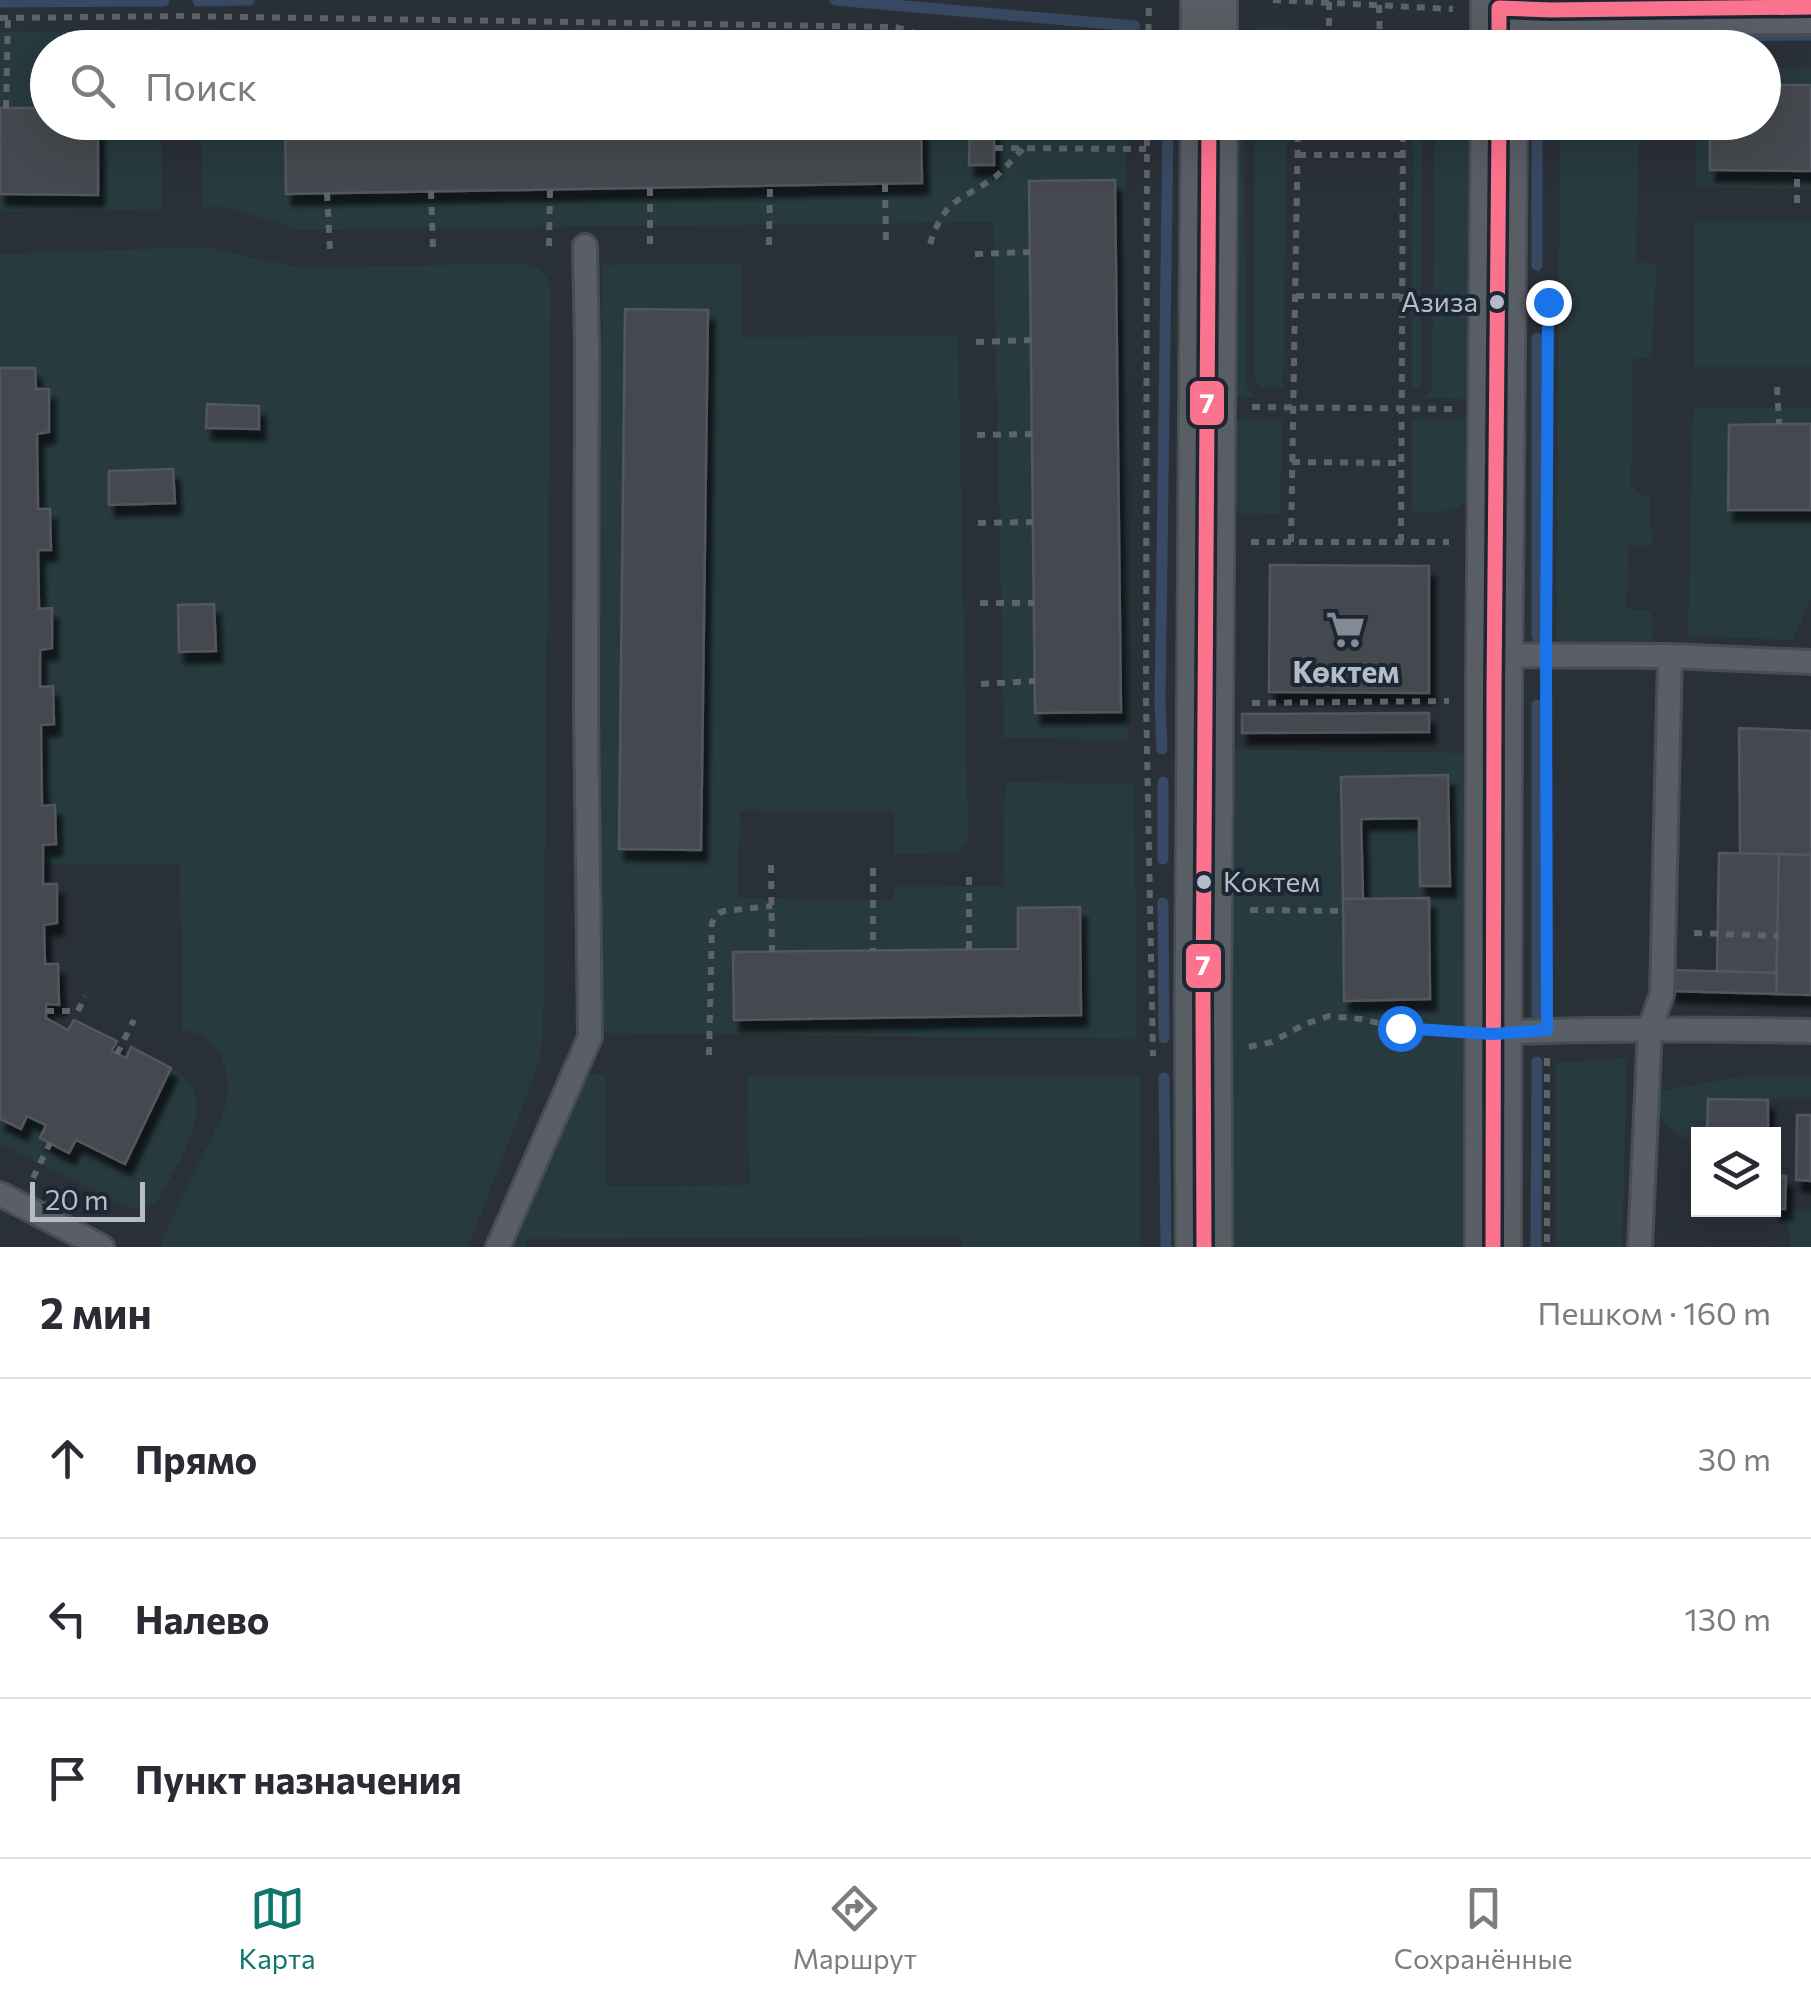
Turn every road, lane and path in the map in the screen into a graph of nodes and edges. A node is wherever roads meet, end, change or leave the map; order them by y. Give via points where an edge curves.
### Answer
1 (1149, 0) edge
2 (1209, 0) edge
3 (1273, 0) edge
4 (1296, 1) edge
5 (1329, 2) junction
6 (1391, 3) edge
7 (1440, 4) edge
8 (1682, 4) edge
9 (1379, 6) junction
10 (1811, 7) edge
11 (1490, 16) edge
12 (4, 18) edge
13 (908, 30) edge
14 (1148, 30) edge
15 (1209, 30) edge
16 (1329, 30) edge
17 (1380, 30) edge
18 (6, 108) dead end
19 (1146, 140) edge
20 (1209, 140) edge
21 (1298, 140) edge
22 (1402, 140) edge
23 (1498, 140) edge
24 (995, 148) dead end
25 (1024, 148) junction
26 (1146, 149) junction
27 (1298, 155) junction
28 (1402, 155) junction
29 (1797, 171) dead end
30 (885, 184) dead end
31 (770, 186) dead end
32 (650, 188) dead end
33 (550, 190) dead end
34 (431, 191) dead end
35 (327, 192) dead end
36 (1797, 204) dead end
37 (769, 244) dead end
38 (886, 244) dead end
39 (930, 244) dead end
40 (549, 246) dead end
41 (584, 246) dead end
42 (650, 246) dead end
43 (433, 248) dead end
44 (330, 250) dead end
45 (1030, 252) dead end
46 (975, 254) dead end
47 (1296, 296) junction
48 (1402, 296) junction
49 (1031, 340) dead end
50 (976, 342) dead end
51 (1548, 360) dead end
52 (1777, 387) dead end
53 (1246, 407) dead end
54 (1293, 408) junction
55 (1402, 408) junction
56 (1470, 409) dead end
57 (1779, 424) dead end
58 (1032, 434) dead end
59 (978, 435) dead end
60 (1292, 462) junction
61 (1401, 463) junction
62 (1033, 522) dead end
63 (978, 523) dead end
64 (1206, 542) junction
65 (1291, 542) junction
66 (1401, 542) junction
67 (1495, 542) junction
68 (1034, 602) dead end
69 (980, 604) dead end
70 (1670, 656) junction
71 (1811, 662) edge
72 (1511, 670) junction
73 (1035, 682) dead end
74 (981, 684) dead end
75 (1146, 702) junction
76 (1157, 702) dead end
77 (1240, 703) dead end
78 (770, 865) dead end
79 (873, 868) dead end
80 (969, 869) dead end
81 (772, 906) junction
82 (1234, 910) dead end
83 (1342, 911) dead end
84 (1686, 933) dead end
85 (1778, 936) dead end
86 (969, 949) dead end
87 (873, 950) dead end
88 (772, 952) dead end
89 (85, 996) dead end
90 (46, 1012) dead end
91 (134, 1020) dead end
92 (1650, 1028) junction
93 (1547, 1030) junction
94 (1811, 1031) edge
95 (1493, 1034) junction
96 (1178, 1053) junction
97 (117, 1054) dead end
98 (709, 1055) dead end
99 (0, 1194) edge
100 (102, 1247) edge
101 (498, 1247) edge
102 (1204, 1247) edge
103 (1492, 1247) edge
104 (1547, 1247) edge
105 (1640, 1247) edge

1 - 14 path
2 - 15 main road
3 - 4 path
4 - 5 path
5 - 9 path
5 - 16 path
6 - 7 path
6 - 9 path
7 - 11 path
8 - 10 street
8 - 11 street
9 - 17 path
12 - 13 path
12 - 18 path
19 - 26 path
20 - 64 main road
21 - 27 path
22 - 28 path
23 - 67 main road
24 - 25 path
25 - 26 path
25 - 39 path via 997,176 949,205
26 - 75 path
27 - 28 path
27 - 47 path
28 - 48 path
29 - 36 path
30 - 38 path
31 - 37 path
32 - 42 path
33 - 40 path
34 - 43 path
35 - 44 path
41 - 101 lane via 590,1037
45 - 46 path
47 - 48 path
47 - 54 path
48 - 55 path
49 - 50 path
51 - 72 path
52 - 57 path
53 - 54 path
54 - 55 path
54 - 60 path
55 - 56 path
55 - 61 path
58 - 59 path
60 - 61 path
60 - 65 path
61 - 66 path
62 - 63 path
64 - 65 path
64 - 96 main road
65 - 66 path
66 - 67 path
67 - 72 main road
68 - 69 path
70 - 71 lane
70 - 72 lane
70 - 92 lane via 1662,994
72 - 77 path
72 - 93 path
72 - 95 main road
73 - 74 path
75 - 76 path
75 - 96 path
78 - 81 path
79 - 87 path
80 - 86 path
81 - 88 path
81 - 98 path via 714,917
82 - 83 path
84 - 85 path
89 - 90 path via 78,1011
91 - 97 path
92 - 93 lane
92 - 94 lane
92 - 105 lane
93 - 95 lane
93 - 104 path
95 - 96 path via 1328,1016 1272,1042
95 - 103 main road
96 - 102 main road
99 - 100 lane

